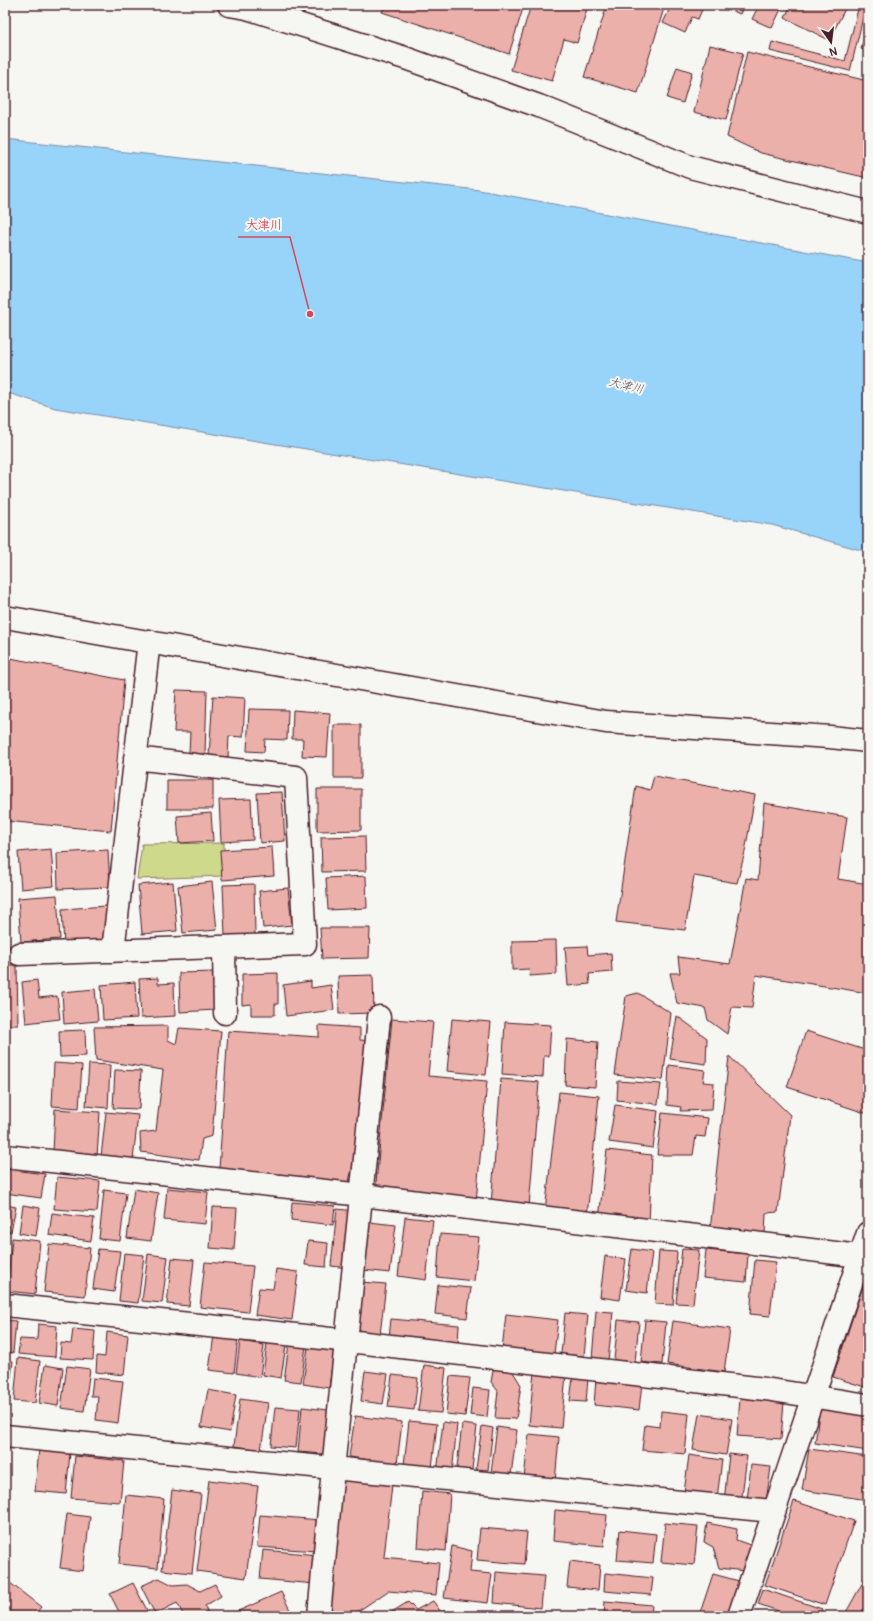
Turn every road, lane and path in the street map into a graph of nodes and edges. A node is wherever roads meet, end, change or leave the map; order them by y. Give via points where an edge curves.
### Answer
1 (229, 5) edge
2 (868, 212) edge
3 (5, 617) edge
4 (148, 641) junction
5 (868, 741) edge
6 (135, 758) junction
7 (224, 947) junction
8 (113, 950) junction
9 (19, 954) dead end
10 (226, 1013) dead end
11 (379, 1017) dead end
12 (5, 1156) edge
13 (362, 1195) junction
14 (868, 1232) edge
15 (860, 1256) junction
16 (5, 1305) edge
17 (346, 1341) junction
18 (813, 1396) junction
19 (868, 1405) edge
20 (5, 1436) edge
21 (332, 1467) junction
22 (773, 1511) junction
23 (319, 1616) edge
24 (739, 1616) edge

1 - 2 street via 247,8 412,60 539,106 690,168
3 - 4 street
4 - 5 street via 606,722 830,736
4 - 6 street
6 - 7 street via 296,777 305,944
6 - 8 street
7 - 8 street
7 - 10 street
8 - 9 street
11 - 13 street
12 - 13 street
13 - 15 street
13 - 17 street
14 - 15 street
15 - 18 street
16 - 17 street
17 - 18 street
17 - 21 street
18 - 19 street
18 - 22 street
20 - 21 street
21 - 22 street
21 - 23 street
22 - 24 street

